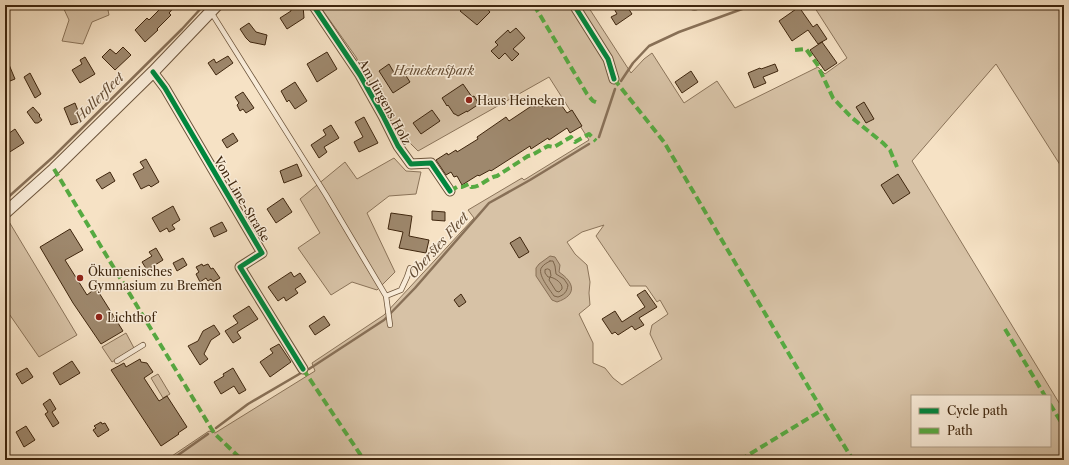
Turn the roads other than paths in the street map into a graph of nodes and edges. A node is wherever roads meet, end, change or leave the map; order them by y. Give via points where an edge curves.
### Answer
1 (314, 5) edge
2 (574, 5) edge
3 (214, 8) edge
4 (153, 72) junction
5 (614, 79) dead end
6 (450, 191) dead end
7 (5, 213) edge
8 (410, 268) dead end
9 (386, 296) junction
10 (390, 325) dead end
11 (143, 345) dead end
12 (117, 361) dead end
13 (303, 369) dead end

1 - 6 street, Am Jürgens Holz via 360,75 403,154 411,164 431,163
2 - 5 street via 608,59
3 - 4 street
3 - 9 lane
4 - 7 street
4 - 13 street, Von-Line-Straße via 165,88 262,253 240,267
8 - 9 lane via 401,290
9 - 10 lane
11 - 12 lane

